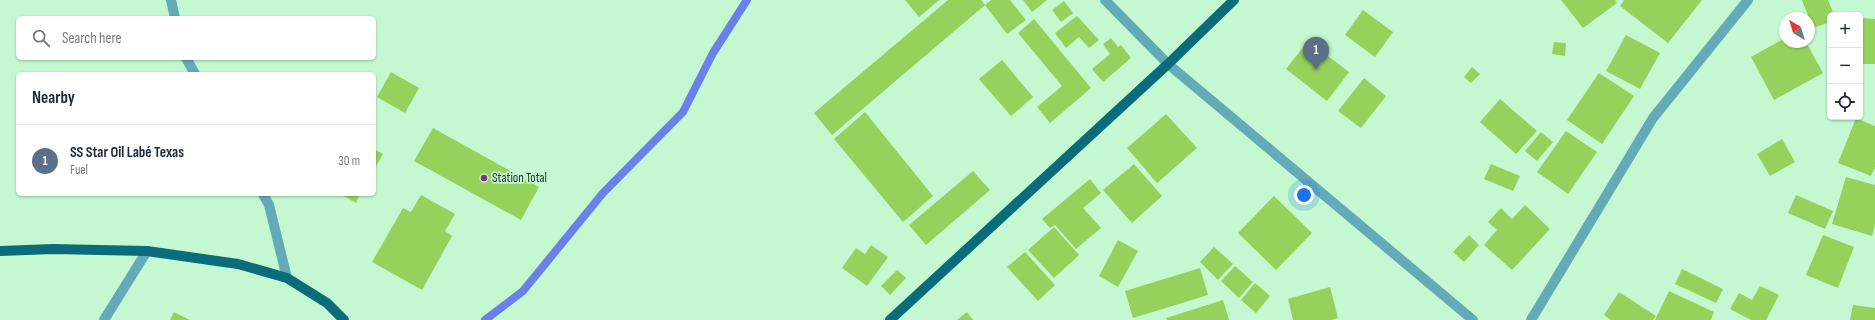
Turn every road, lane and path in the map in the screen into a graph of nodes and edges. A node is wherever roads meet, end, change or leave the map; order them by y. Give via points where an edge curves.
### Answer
1 (171, 0) edge
2 (1105, 0) edge
3 (1234, 0) edge
4 (1748, 0) edge
5 (175, 16) edge
6 (187, 60) edge
7 (1168, 64) junction
8 (194, 72) edge
9 (264, 196) edge
10 (0, 251) edge
11 (147, 251) junction
12 (287, 278) junction
13 (104, 320) edge
14 (344, 320) edge
15 (890, 320) edge
16 (1473, 320) edge
17 (1520, 320) edge
18 (1532, 320) edge

1 - 5 street
2 - 7 street
3 - 7 main road
4 - 18 street via 1653,118
6 - 8 street
7 - 15 main road
7 - 16 street
9 - 12 street via 270,205
10 - 11 main road
11 - 12 main road via 238,264
11 - 13 street
12 - 14 main road via 327,303
17 - 18 street

